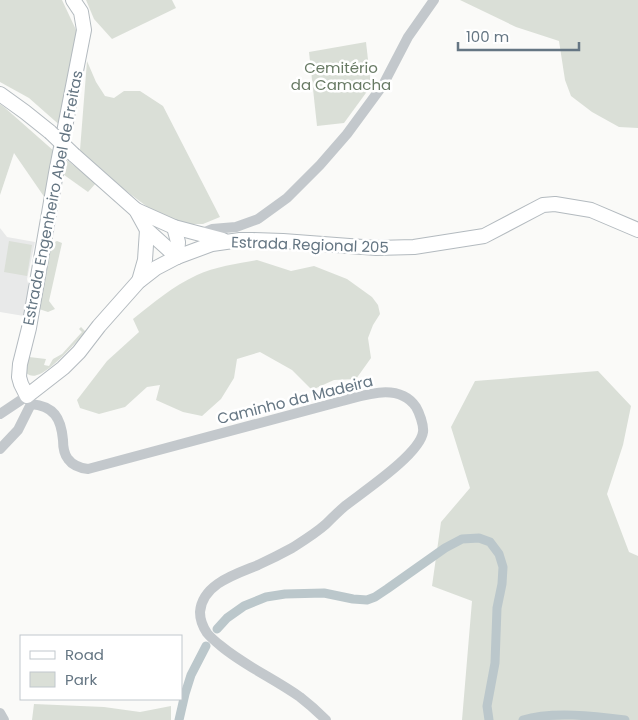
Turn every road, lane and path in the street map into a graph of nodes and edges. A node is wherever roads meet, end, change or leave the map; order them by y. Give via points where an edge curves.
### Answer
1 (73, 0) edge
2 (434, 0) edge
3 (0, 94) edge
4 (136, 210) junction
5 (170, 226) junction
6 (147, 230) junction
7 (638, 230) edge
8 (199, 234) junction
9 (226, 241) junction
10 (177, 257) junction
11 (138, 282) junction
12 (29, 400) junction
13 (0, 414) edge
14 (0, 448) edge
15 (0, 713) edge
16 (4, 720) edge
17 (326, 720) edge

1 - 12 main road, Estrada Engenheiro Abel de Freitas via 81,12 84,30 20,364 19,378
2 - 8 street via 408,37 384,85 347,134 287,198 258,219
3 - 4 main road, bridge via 50,132
4 - 5 main road
4 - 6 main road
5 - 6 main road
5 - 8 main road
5 - 10 main road via 178,242
6 - 10 main road
6 - 11 main road via 145,260
7 - 9 main road, Estrada Regional 205 via 591,210 556,204 543,205 484,236 414,247
8 - 9 main road
9 - 10 main road, Estrada Regional 205
10 - 11 main road, Estrada Regional 205
11 - 12 main road, Estrada Regional 205 via 74,357
12 - 13 street
12 - 14 street via 18,430
12 - 17 street, Caminho da Madeira via 54,413 61,427 66,457 72,464 88,469 371,394 393,392 416,408 423,432 407,458 293,547 219,582 201,606 201,620 208,635 301,698
15 - 16 street

